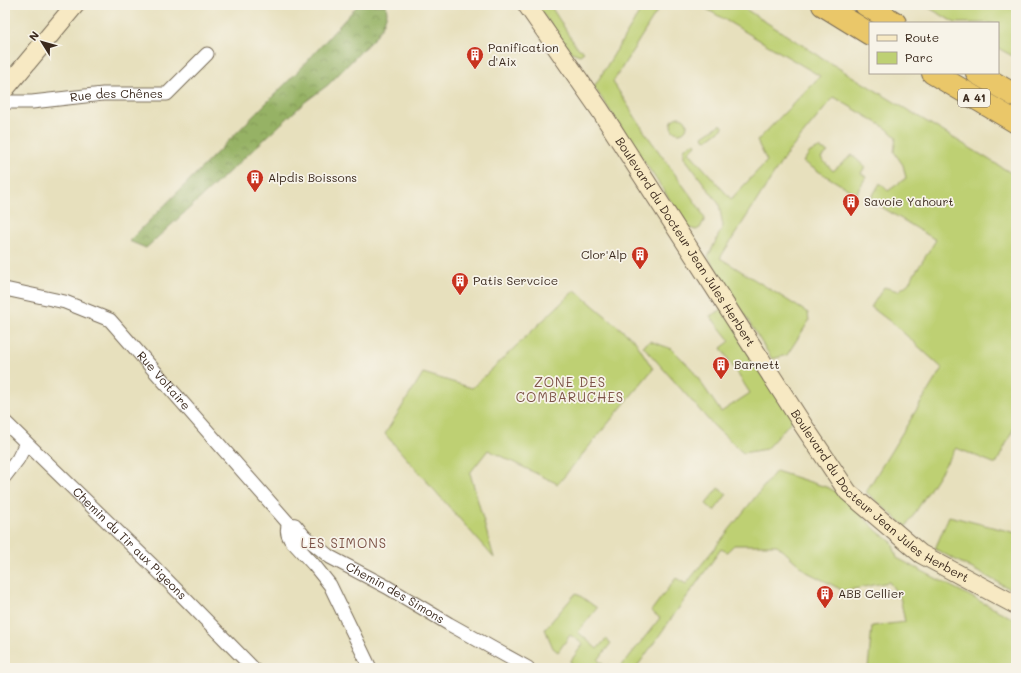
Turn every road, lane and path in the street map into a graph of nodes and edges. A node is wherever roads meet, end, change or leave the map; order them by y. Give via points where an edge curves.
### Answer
1 (75, 5) edge
2 (527, 5) edge
3 (823, 5) edge
4 (866, 5) edge
5 (893, 22) edge
6 (869, 33) edge
7 (207, 54) dead end
8 (935, 74) edge
9 (979, 74) edge
10 (1016, 96) edge
11 (6, 97) edge
12 (1016, 122) edge
13 (5, 290) edge
14 (5, 422) edge
15 (29, 447) junction
16 (5, 476) edge
17 (289, 524) junction
18 (1016, 605) edge
19 (252, 668) edge
20 (370, 668) edge
21 (528, 668) edge

1 - 11 street
2 - 18 street, Boulevard du Docteur Jean Jules Herbert via 600,110 848,492 921,554
3 - 6 highway
4 - 5 highway
7 - 11 street, Rue des Chênes via 167,94 103,94 32,102
8 - 12 highway, A 41
9 - 10 highway, A 41
13 - 17 street, Rue Voltaire via 65,302 110,320
14 - 15 street, Chemin du Tir aux Pigeons
15 - 16 street
15 - 19 street, Chemin du Tir aux Pigeons via 153,566
17 - 20 street, Chemin des Simons via 287,534 330,585
17 - 21 street, Chemin des Simons via 295,525 307,540 330,557 393,590

